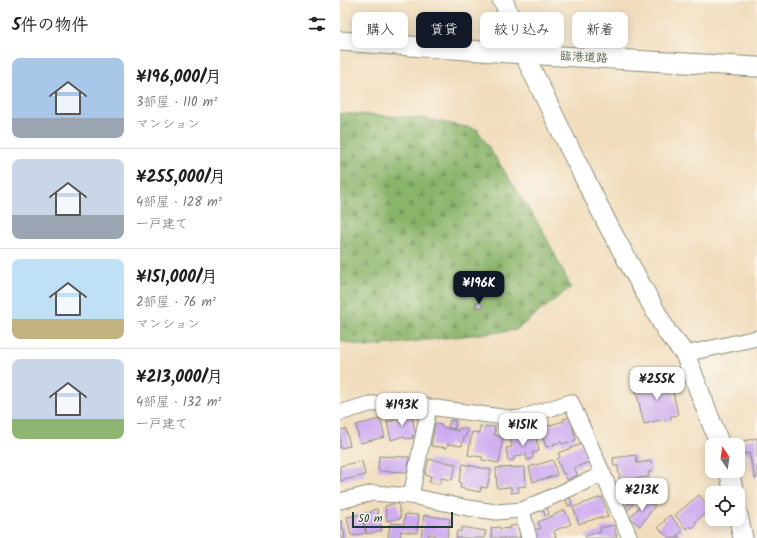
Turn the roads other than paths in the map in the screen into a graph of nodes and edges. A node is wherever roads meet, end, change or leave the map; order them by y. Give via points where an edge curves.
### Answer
1 (502, 0) edge
2 (340, 41) edge
3 (524, 54) junction
4 (757, 67) edge
5 (757, 338) edge
6 (685, 354) junction
7 (429, 407) junction
8 (340, 414) edge
9 (717, 438) edge
10 (603, 474) junction
11 (411, 496) junction
12 (340, 501) edge
13 (522, 510) junction
14 (740, 526) edge
15 (529, 538) edge
16 (630, 538) edge
17 (743, 538) edge

1 - 3 street
2 - 3 street, 臨港道路
3 - 4 street, 臨港道路
3 - 6 street via 609,227 667,332
5 - 6 street
6 - 9 street
7 - 8 street via 400,403 369,404
7 - 10 street via 518,419 571,402
7 - 11 street
10 - 13 street
10 - 16 street
11 - 12 street via 373,493
11 - 13 street via 496,512
13 - 15 street
14 - 17 street

